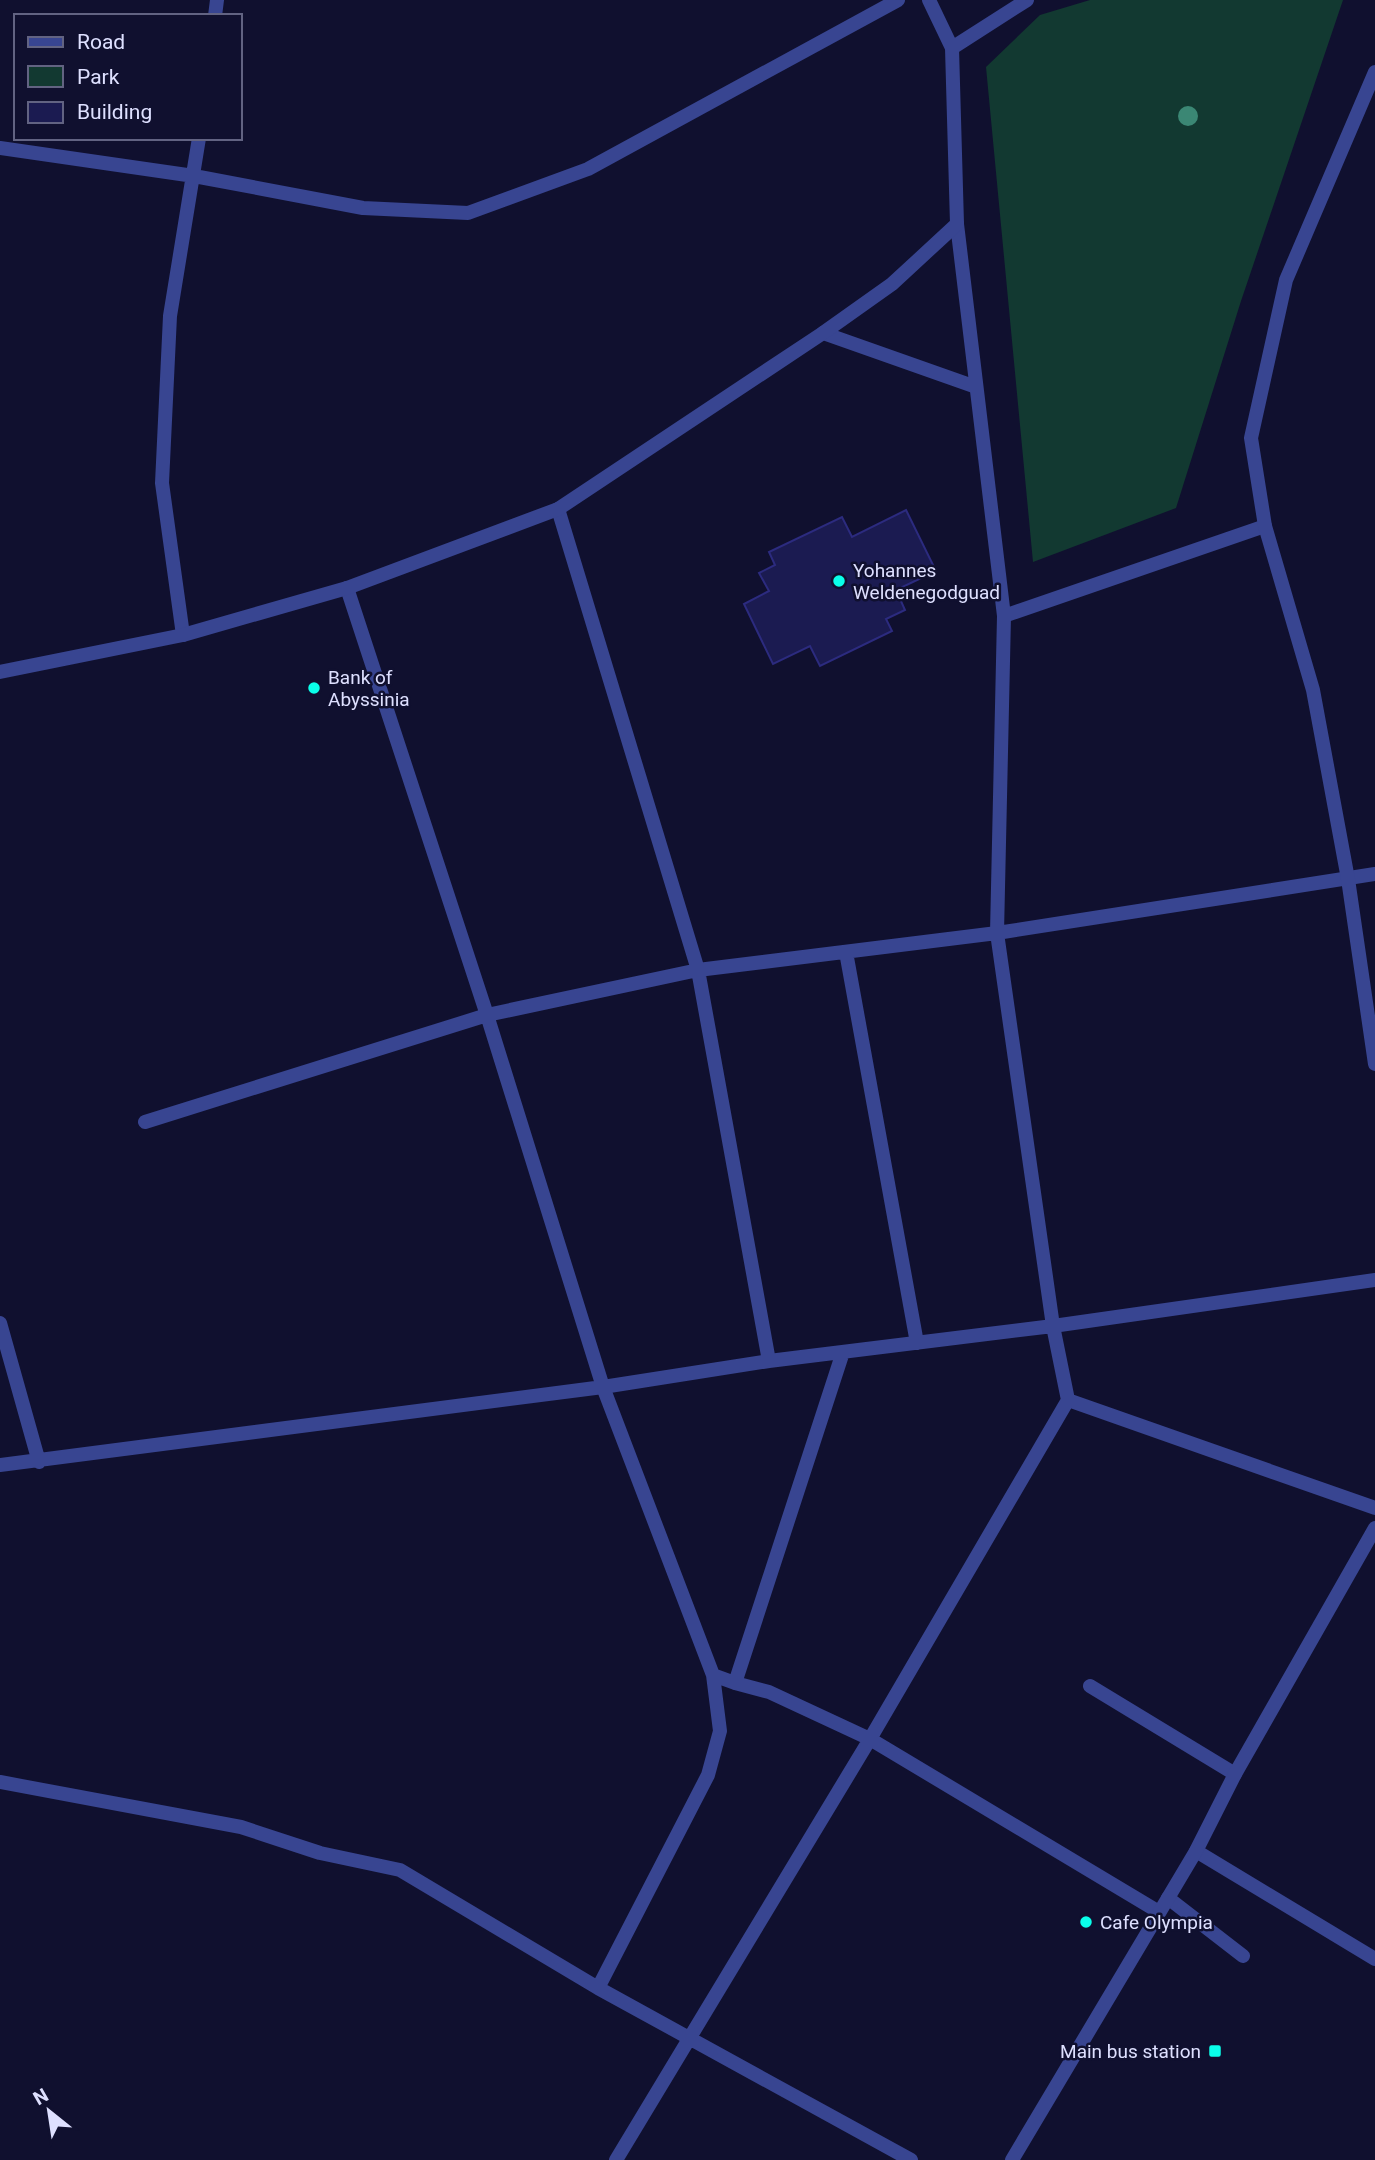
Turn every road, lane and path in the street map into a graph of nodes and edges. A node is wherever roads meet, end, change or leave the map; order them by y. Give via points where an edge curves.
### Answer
1 (898, 0) edge
2 (929, 0) edge
3 (1027, 0) edge
4 (951, 48) junction
5 (1375, 72) edge
6 (199, 140) edge
7 (0, 148) edge
8 (194, 176) junction
9 (957, 224) junction
10 (823, 333) junction
11 (976, 387) junction
12 (558, 509) junction
13 (1265, 526) junction
14 (347, 588) junction
15 (1004, 616) junction
16 (183, 635) junction
17 (0, 672) edge
18 (1375, 874) edge
19 (1348, 879) junction
20 (997, 933) junction
21 (846, 952) junction
22 (698, 970) junction
23 (487, 1015) junction
24 (1375, 1064) edge
25 (145, 1122) dead end
26 (1375, 1280) edge
27 (0, 1323) edge
28 (1053, 1326) junction
29 (917, 1343) junction
30 (843, 1352) junction
31 (769, 1361) junction
32 (603, 1387) junction
33 (1068, 1400) junction
34 (39, 1462) junction
35 (0, 1465) edge
36 (1375, 1508) edge
37 (1375, 1528) edge
38 (713, 1675) junction
39 (735, 1684) junction
40 (1090, 1686) dead end
41 (870, 1739) junction
42 (1235, 1773) junction
43 (0, 1782) edge
44 (1196, 1851) junction
45 (1168, 1898) junction
46 (1159, 1912) junction
47 (1243, 1956) dead end
48 (1375, 1959) edge
49 (598, 1988) junction
50 (689, 2038) junction
51 (616, 2160) edge
52 (911, 2160) edge
53 (1012, 2160) edge

1 - 8 street via 588,169 468,213 363,208
2 - 4 street
3 - 4 street
4 - 9 street
5 - 13 street via 1286,280 1251,438
6 - 8 street
7 - 8 street
8 - 16 street via 170,316 162,483
9 - 10 street via 892,284
9 - 11 street
10 - 11 street
10 - 12 street
11 - 15 street
12 - 14 street
12 - 22 street
13 - 15 street
13 - 19 street via 1313,690
14 - 16 street
14 - 23 street
15 - 20 street
16 - 17 street
18 - 19 street
19 - 20 street
19 - 24 street
20 - 21 street
20 - 28 street
21 - 22 street
21 - 29 street
22 - 23 street
22 - 31 street
23 - 25 street
23 - 32 street
26 - 28 street
27 - 34 street
28 - 29 street
28 - 33 street
29 - 30 street
30 - 31 street
30 - 39 street
31 - 32 street
32 - 34 street
32 - 38 street
33 - 36 street
33 - 41 street
34 - 35 street
37 - 42 street
38 - 39 street
38 - 49 street via 720,1731 708,1775
39 - 41 street via 769,1692
40 - 42 street
41 - 46 street
41 - 50 street
42 - 44 street
43 - 49 street via 241,1826 320,1853 400,1870
44 - 45 street
44 - 48 street
45 - 46 street
45 - 47 street
46 - 53 street
49 - 50 street
50 - 51 street
50 - 52 street

